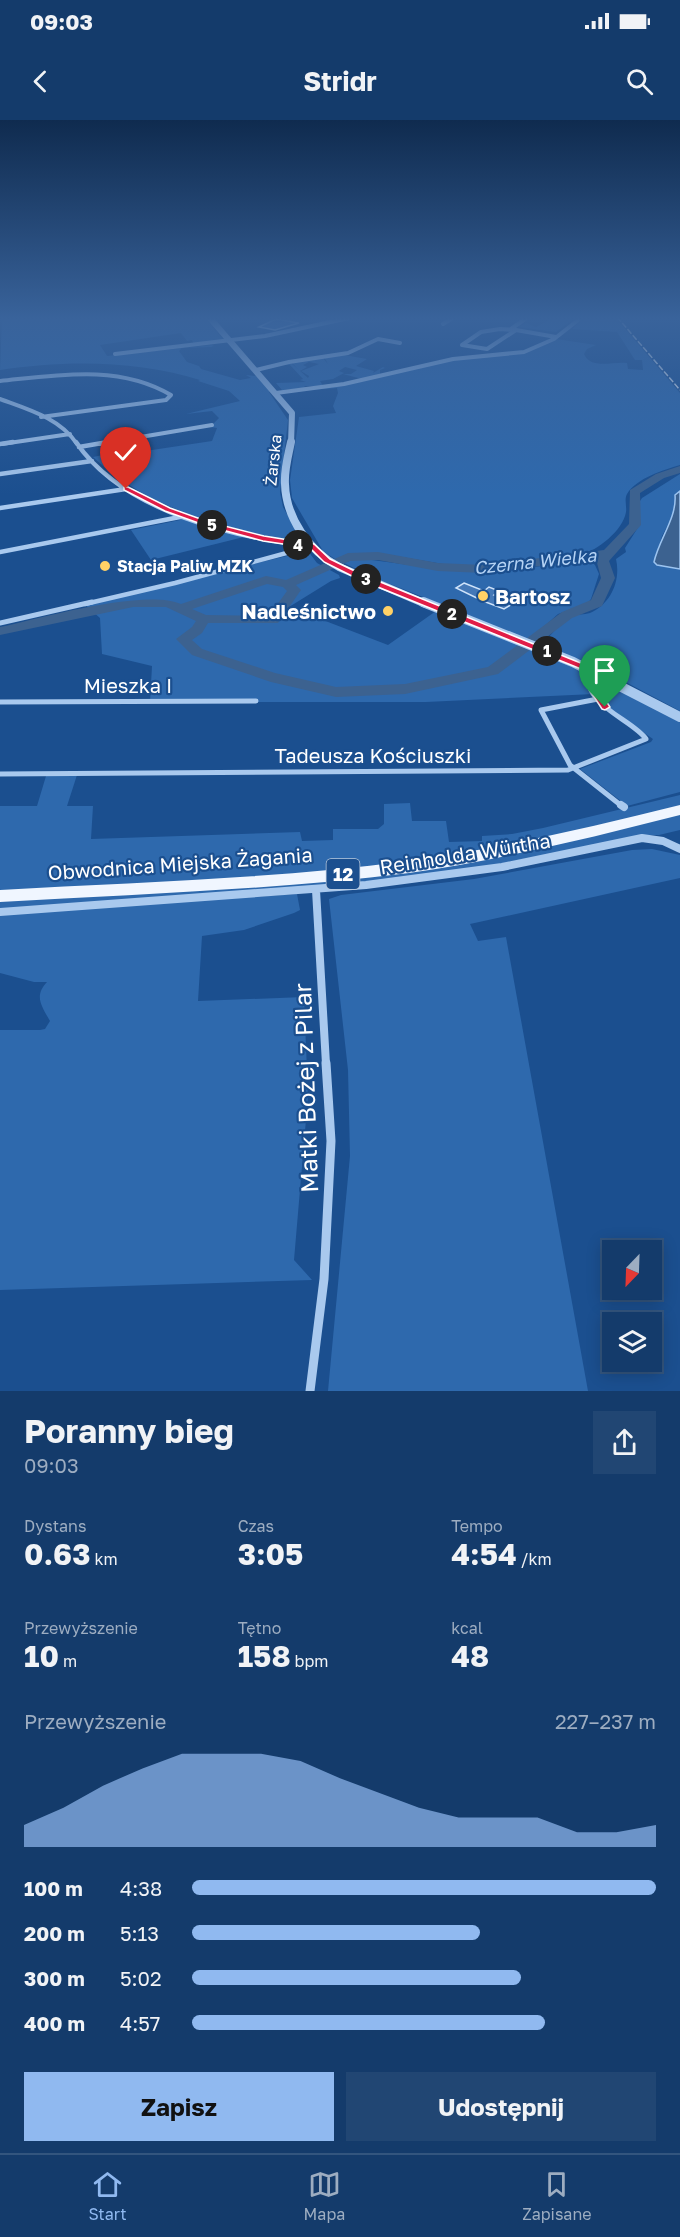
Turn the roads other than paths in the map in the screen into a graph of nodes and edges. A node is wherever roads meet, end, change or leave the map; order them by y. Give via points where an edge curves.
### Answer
1 (68, 376) edge
2 (124, 376) edge
3 (261, 376) edge
4 (378, 376) edge
5 (0, 381) edge
6 (276, 393) junction
7 (0, 399) edge
8 (41, 417) junction
9 (212, 425) dead end
10 (70, 435) junction
11 (0, 444) edge
12 (79, 447) junction
13 (92, 461) junction
14 (0, 474) edge
15 (126, 489) junction
16 (0, 508) edge
17 (186, 516) junction
18 (312, 546) junction
19 (0, 552) edge
20 (0, 623) edge
21 (590, 670) junction
22 (598, 699) junction
23 (256, 701) dead end
24 (0, 702) edge
25 (680, 717) edge
26 (573, 768) junction
27 (0, 774) edge
28 (624, 807) dead end
29 (680, 810) edge
30 (680, 849) edge
31 (316, 890) junction
32 (0, 896) edge
33 (0, 912) edge
34 (310, 1391) edge

1 - 5 street
2 - 8 street via 147,381 171,395 166,400
3 - 6 street, Żarska
4 - 6 street
6 - 18 street, Żarska via 293,418 285,493
7 - 8 street
8 - 10 street
9 - 12 street
10 - 11 street
10 - 12 street
12 - 13 street
13 - 14 street
13 - 15 street
15 - 16 street
15 - 17 street
17 - 18 street via 263,538
17 - 19 street
18 - 20 street via 175,583
18 - 21 street, Żarska via 345,570
21 - 22 street via 588,678
21 - 25 street, Żarska
22 - 26 street via 541,710
22 - 26 street, Tadeusza Kościuszki via 646,739
23 - 24 street, Mieszka I
26 - 27 street, Tadeusza Kościuszki
26 - 28 street
29 - 32 main road, Obwodnica Miejska Żagania / 12 via 511,850 408,867
30 - 31 street, Reinholda Würtha via 658,839 642,838 442,876
31 - 33 street, Reinholda Würtha
31 - 34 street, Matki Bożej z Pilar via 331,1141 324,1279

